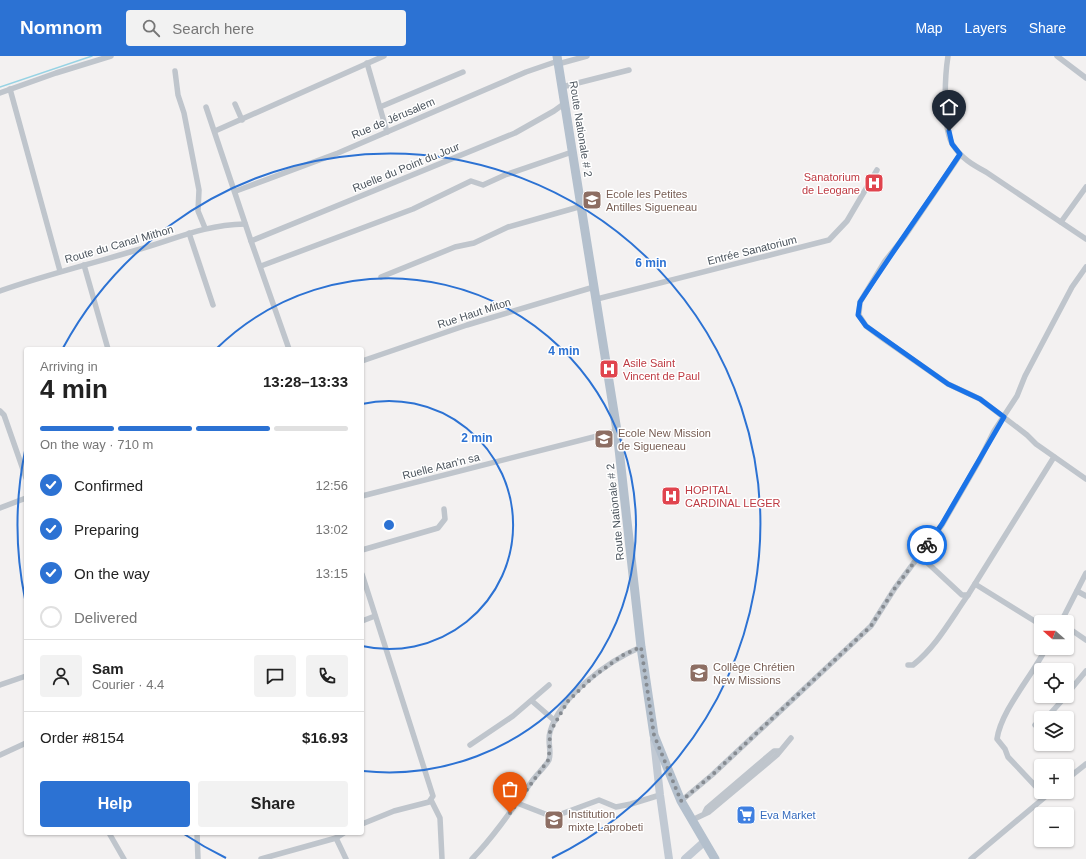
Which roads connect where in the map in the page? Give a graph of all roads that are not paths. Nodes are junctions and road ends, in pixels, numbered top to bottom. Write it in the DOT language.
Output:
graph roads {
  1 [pos="111,56"];
  2 [pos="384,56"];
  3 [pos="587,56"];
  4 [pos="948,56"];
  5 [pos="1057,56"];
  6 [pos="558,60"];
  7 [pos="367,63"];
  8 [pos="629,70"];
  9 [pos="175,71"];
  10 [pos="463,72"];
  11 [pos="1086,78"];
  12 [pos="562,87"];
  13 [pos="10,89"];
  14 [pos="0,93"];
  15 [pos="565,103"];
  16 [pos="235,104"];
  17 [pos="206,107"];
  18 [pos="380,107"];
  19 [pos="242,120"];
  20 [pos="215,132"];
  21 [pos="387,132"];
  22 [pos="572,152"];
  23 [pos="960,154"];
  24 [pos="877,170"];
  25 [pos="1086,187"];
  26 [pos="236,191"];
  27 [pos="582,206"];
  28 [pos="1060,222"];
  29 [pos="245,224"];
  30 [pos="205,228"];
  31 [pos="189,233"];
  32 [pos="1086,240"];
  33 [pos="251,241"];
  34 [pos="84,265"];
  35 [pos="261,266"];
  36 [pos="1086,267"];
  37 [pos="60,271"];
  38 [pos="381,277"];
  39 [pos="594,287"];
  40 [pos="0,291"];
  41 [pos="596,299"];
  42 [pos="213,305"];
  43 [pos="107,347"];
  44 [pos="288,347"];
  45 [pos="364,361"];
  46 [pos="0,411"];
  47 [pos="1004,417"];
  48 [pos="617,431"];
  49 [pos="1054,457"];
  50 [pos="24,472"];
  51 [pos="1086,479"];
  52 [pos="364,495"];
  53 [pos="24,499"];
  54 [pos="0,508"];
  55 [pos="444,509"];
  56 [pos="364,549"];
  57 [pos="919,555"];
  58 [pos="1086,573"];
  59 [pos="975,584"];
  60 [pos="364,587"];
  61 [pos="1077,591"];
  62 [pos="968,595"];
  63 [pos="1086,596"];
  64 [pos="1065,615"];
  65 [pos="375,616"];
  66 [pos="364,620"];
  67 [pos="1034,621"];
  68 [pos="1074,632"];
  69 [pos="1086,640"];
  70 [pos="641,647"];
  71 [pos="1042,655"];
  72 [pos="908,665"];
  73 [pos="1086,670"];
  74 [pos="24,677"];
  75 [pos="0,685"];
  76 [pos="549,685"];
  77 [pos="1074,685"];
  78 [pos="532,701"];
  79 [pos="1060,703"];
  80 [pos="1053,711"];
  81 [pos="555,721"];
  82 [pos="654,735"];
  83 [pos="791,738"];
  84 [pos="24,744"];
  85 [pos="470,745"];
  86 [pos="0,755"];
  87 [pos="1086,764"];
  88 [pos="1074,773"];
  89 [pos="1034,785"];
  90 [pos="660,795"];
  91 [pos="1037,799"];
  92 [pos="431,800"];
  93 [pos="681,801"];
  94 [pos="517,803"];
  95 [pos="692,820"];
  96 [pos="364,823"];
  97 [pos="110,835"];
  98 [pos="197,835"];
  99 [pos="341,835"];
  100 [pos="336,838"];
  101 [pos="704,842"];
  102 [pos="282,856"];
  103 [pos="124,859"];
  104 [pos="198,859"];
  105 [pos="262,859"];
  106 [pos="346,859"];
  107 [pos="442,859"];
  108 [pos="472,859"];
  109 [pos="669,859"];
  110 [pos="685,859"];
  111 [pos="715,859"];
  112 [pos="971,859"];
  1 -- 13 [label="street"];
  2 -- 7 [label="street"];
  3 -- 6 [label="street, Rue de Jérusalem"];
  4 -- 23 [label="street"];
  5 -- 11 [label="street"];
  6 -- 12 [label="main road, Route Nationale # 2"];
  6 -- 21 [label="street, Rue de Jérusalem"];
  7 -- 18 [label="street"];
  7 -- 19 [label="street"];
  8 -- 12 [label="street"];
  9 -- 30 [label="street"];
  10 -- 18 [label="street"];
  12 -- 15 [label="main road, Route Nationale # 2"];
  13 -- 14 [label="street"];
  13 -- 37 [label="street"];
  15 -- 22 [label="main road, Route Nationale # 2"];
  15 -- 33 [label="street, Ruelle du Point du Jour"];
  16 -- 19 [label="street"];
  17 -- 20 [label="street"];
  18 -- 21 [label="street"];
  19 -- 20 [label="street"];
  20 -- 26 [label="street"];
  21 -- 26 [label="street, Rue de Jérusalem"];
  22 -- 27 [label="main road, Route Nationale # 2"];
  22 -- 35 [label="street"];
  23 -- 28 [label="street"];
  23 -- 47 [label="street"];
  24 -- 41 [label="street, Entrée Sanatorium"];
  25 -- 28 [label="street"];
  26 -- 29 [label="street"];
  27 -- 38 [label="street"];
  27 -- 39 [label="main road, Route Nationale # 2"];
  28 -- 32 [label="street"];
  29 -- 30 [label="street, Route du Canal Mithon"];
  29 -- 33 [label="street"];
  30 -- 31 [label="street, Route du Canal Mithon"];
  31 -- 34 [label="street, Route du Canal Mithon"];
  31 -- 42 [label="street"];
  33 -- 35 [label="street"];
  34 -- 37 [label="street, Route du Canal Mithon"];
  34 -- 43 [label="street"];
  35 -- 44 [label="street"];
  36 -- 47 [label="street"];
  37 -- 40 [label="street, Route du Canal Mithon"];
  39 -- 41 [label="main road, Route Nationale # 2"];
  39 -- 45 [label="street, Rue Haut Miton"];
  41 -- 48 [label="main road, Route Nationale # 2"];
  46 -- 50 [label="street"];
  47 -- 49 [label="street"];
  47 -- 57 [label="street"];
  48 -- 52 [label="street, Ruelle Atan'n sa"];
  48 -- 70 [label="main road, Route Nationale # 2"];
  49 -- 51 [label="street"];
  49 -- 59 [label="street"];
  53 -- 54 [label="street"];
  55 -- 56 [label="street"];
  57 -- 62 [label="street"];
  57 -- 93 [label="street"];
  58 -- 61 [label="street"];
  59 -- 62 [label="street"];
  59 -- 67 [label="street"];
  60 -- 65 [label="street"];
  61 -- 63 [label="street"];
  61 -- 64 [label="street"];
  62 -- 72 [label="street"];
  65 -- 66 [label="street"];
  65 -- 92 [label="street"];
  68 -- 69 [label="street"];
  70 -- 81 [label="street"];
  70 -- 82 [label="main road, Route Nationale # 2"];
  71 -- 89 [label="street"];
  73 -- 77 [label="street"];
  74 -- 75 [label="street"];
  76 -- 78 [label="street"];
  78 -- 81 [label="street"];
  78 -- 85 [label="street"];
  79 -- 80 [label="street"];
  81 -- 94 [label="street"];
  82 -- 90 [label="main road"];
  82 -- 93 [label="main road, Route Nationale # 2"];
  83 -- 95 [label="street"];
  84 -- 86 [label="street"];
  87 -- 88 [label="street"];
  90 -- 94 [label="street"];
  90 -- 109 [label="main road"];
  91 -- 112 [label="street"];
  92 -- 96 [label="street"];
  92 -- 107 [label="street"];
  93 -- 95 [label="main road, Route Nationale # 2"];
  94 -- 108 [label="street"];
  95 -- 101 [label="main road, Route Nationale # 2"];
  97 -- 103 [label="street"];
  98 -- 104 [label="street"];
  99 -- 100 [label="street"];
  100 -- 102 [label="street"];
  100 -- 106 [label="street"];
  101 -- 110 [label="main road"];
  101 -- 111 [label="main road, Route Nationale # 2"];
  102 -- 105 [label="street"];
}
